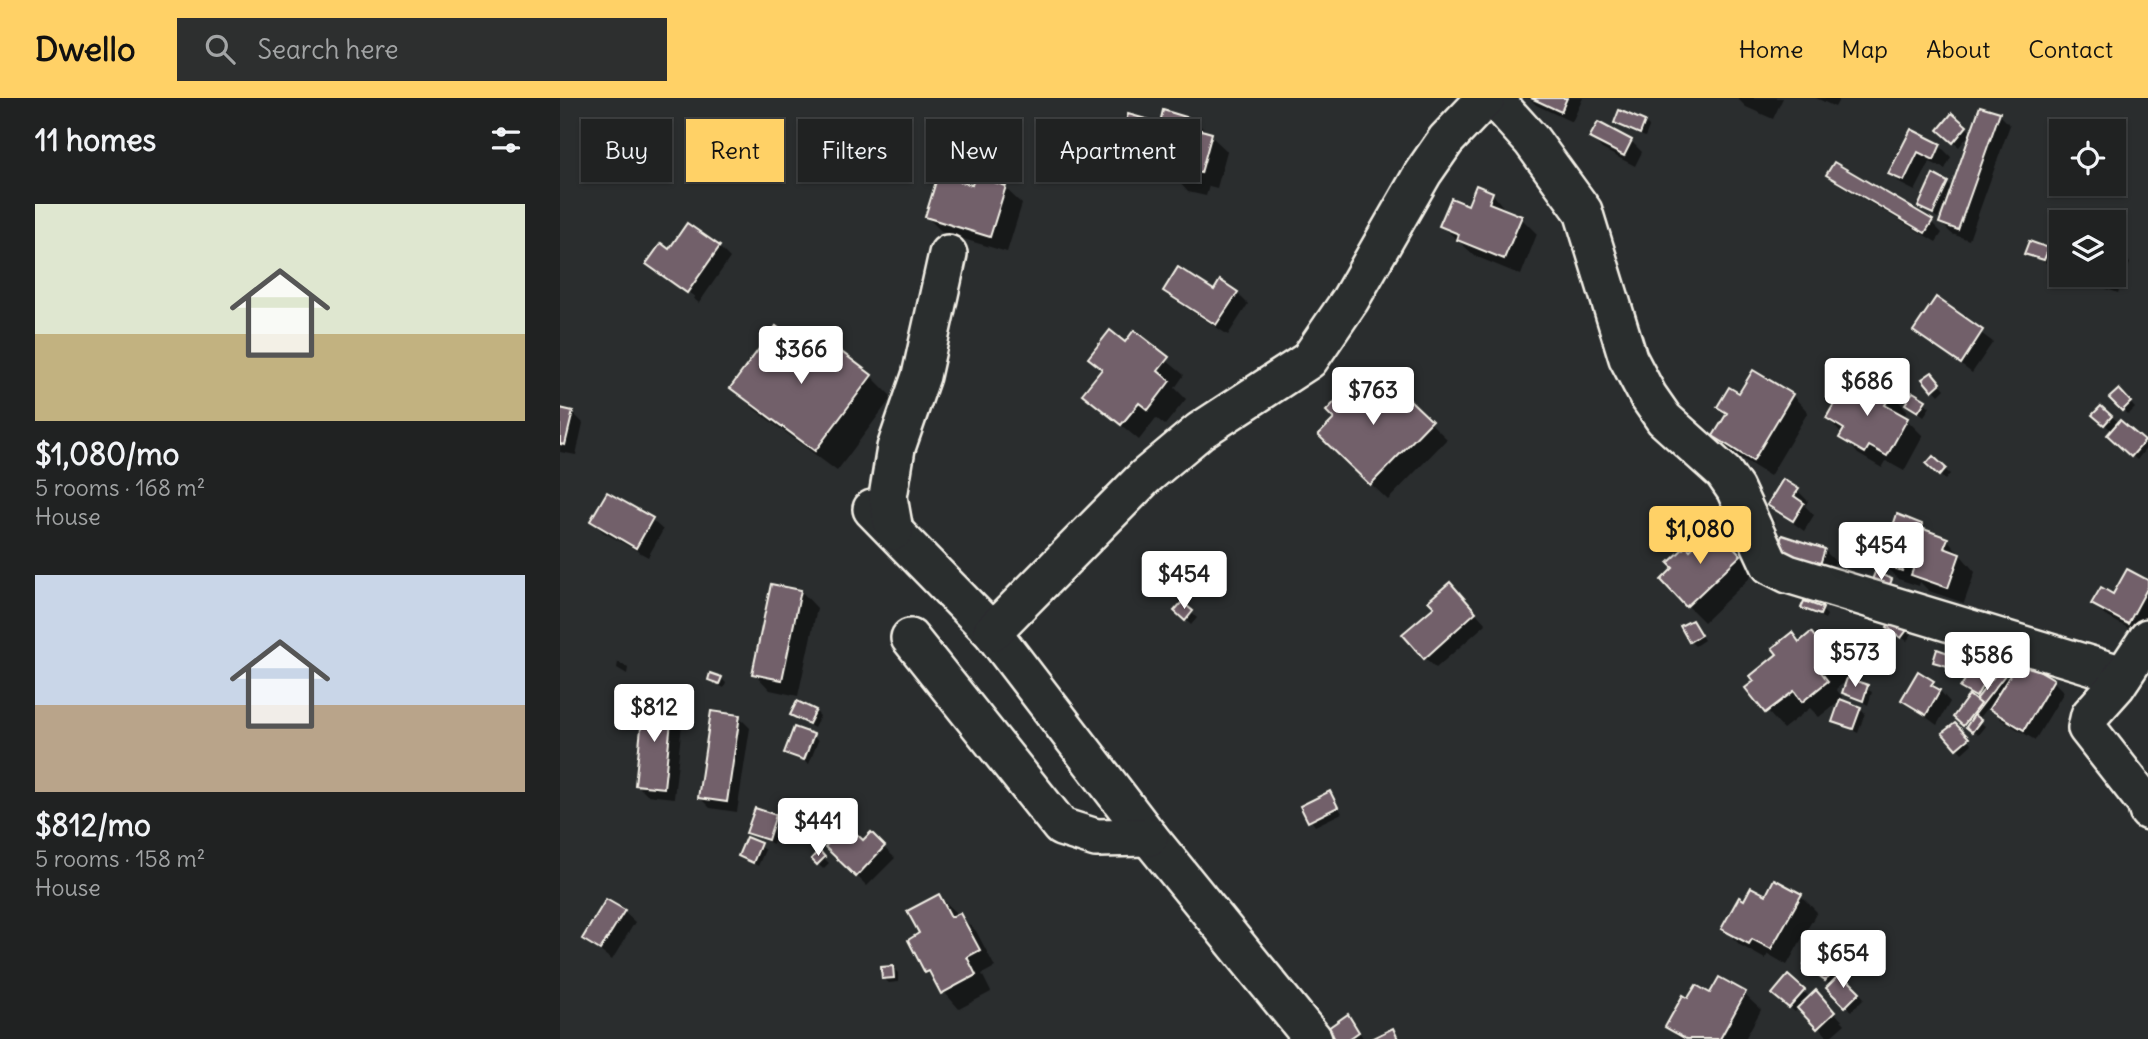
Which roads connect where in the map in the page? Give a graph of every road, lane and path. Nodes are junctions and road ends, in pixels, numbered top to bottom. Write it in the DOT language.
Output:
graph roads {
  1 [pos="1486,98"];
  2 [pos="1493,98"];
  3 [pos="948,254"];
  4 [pos="992,632"];
  5 [pos="910,638"];
  6 [pos="2148,638"];
  7 [pos="2123,675"];
  8 [pos="2148,811"];
  9 [pos="1149,837"];
  10 [pos="1313,1039"];
  1 -- 4 [label="street"];
  2 -- 7 [label="street"];
  3 -- 4 [label="street"];
  4 -- 9 [label="street"];
  5 -- 9 [label="street"];
  6 -- 7 [label="street"];
  7 -- 8 [label="street"];
  9 -- 10 [label="street"];
}
